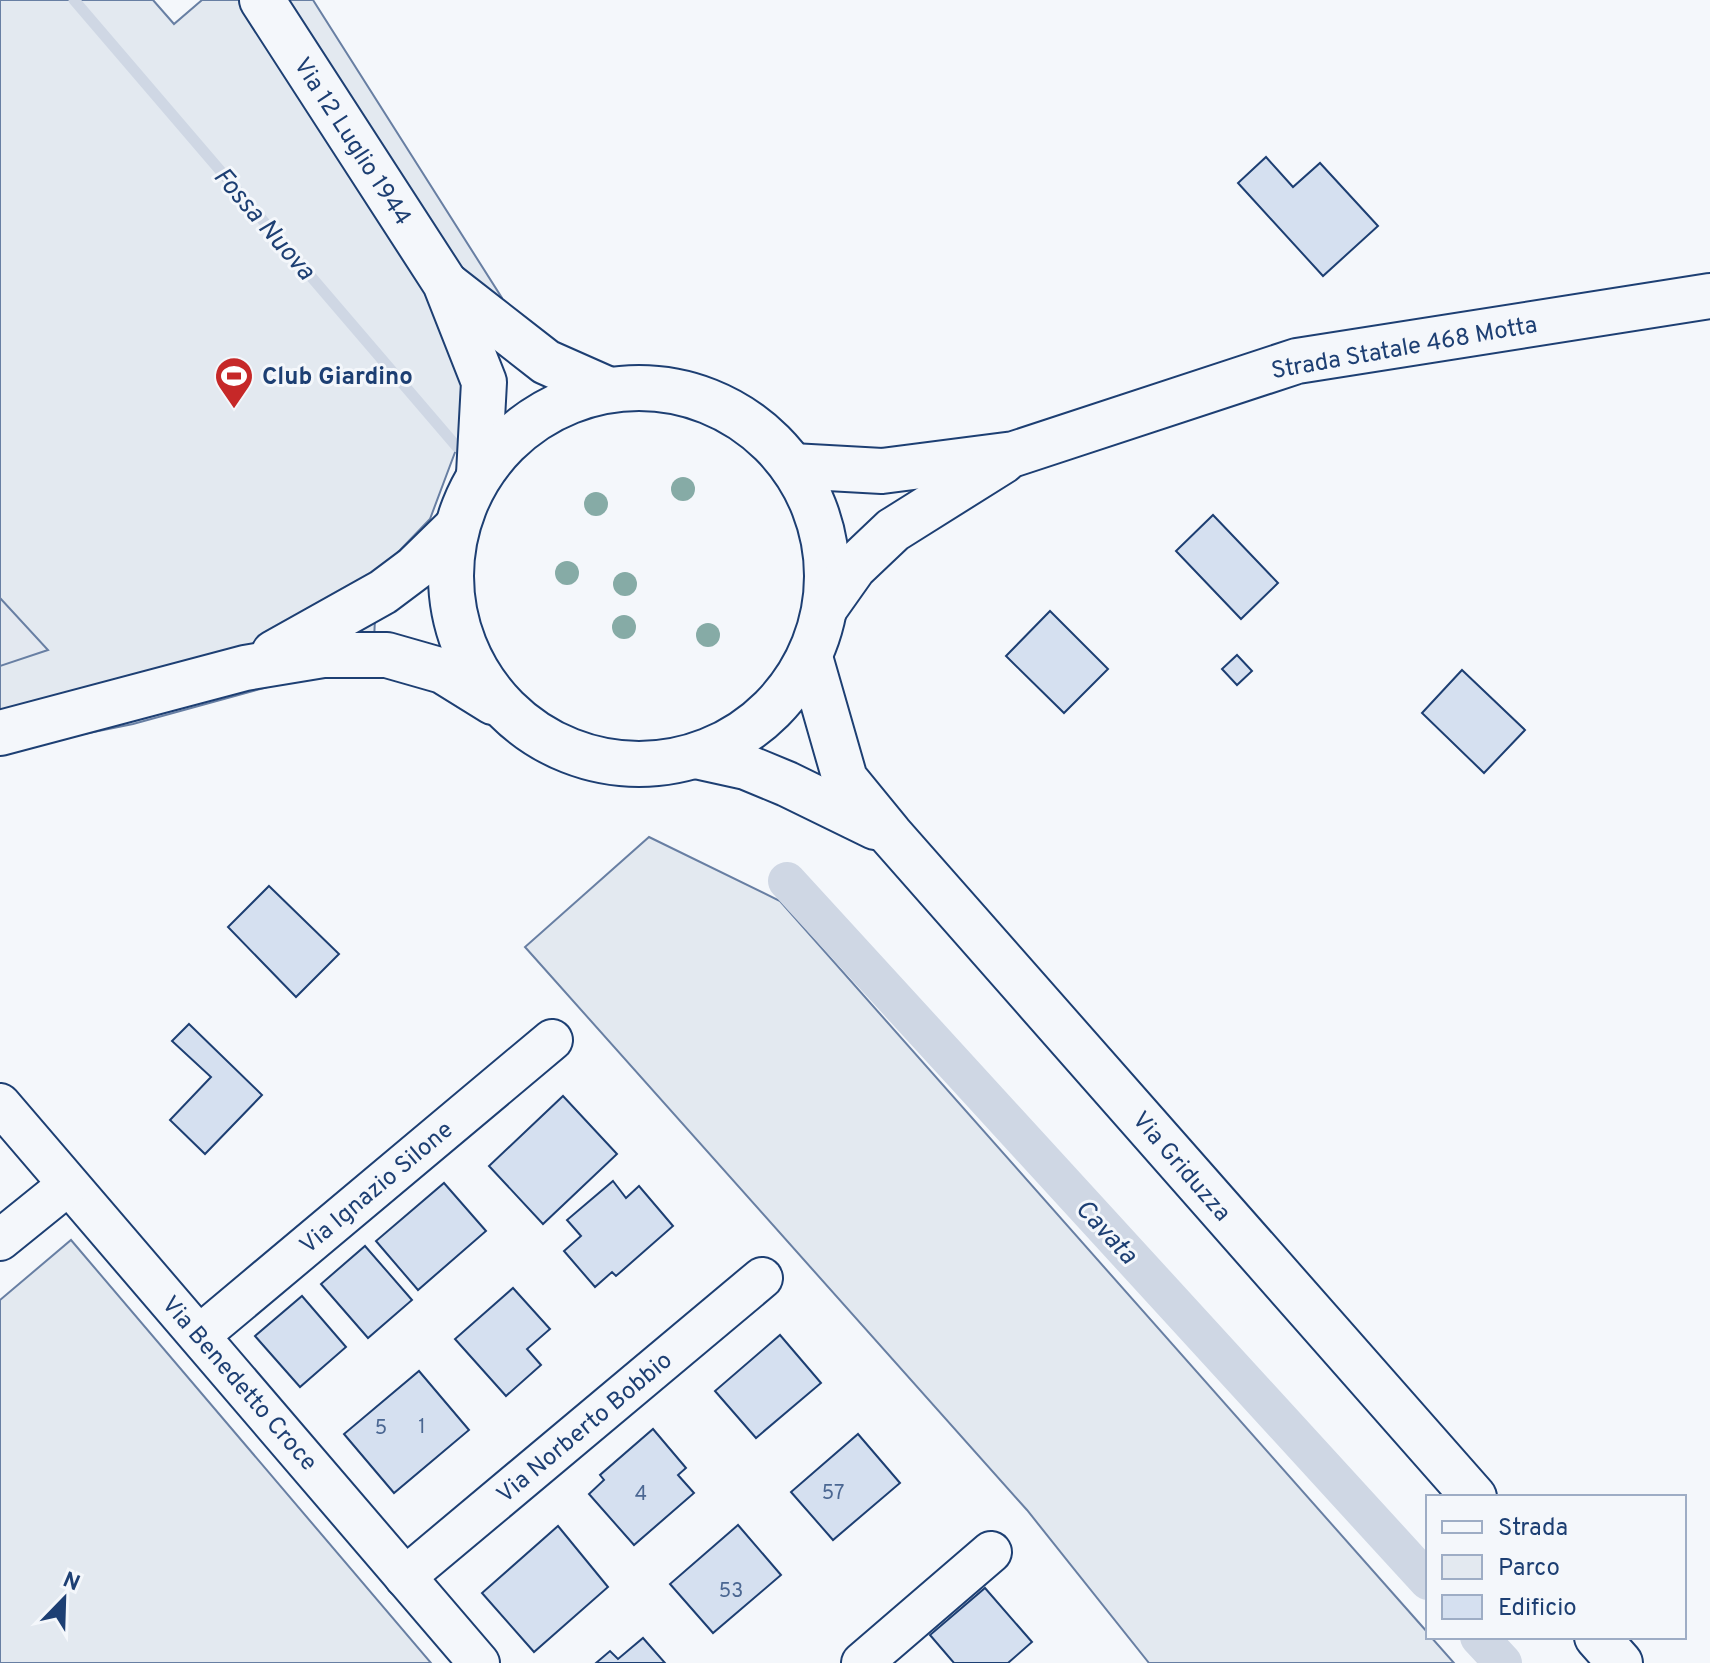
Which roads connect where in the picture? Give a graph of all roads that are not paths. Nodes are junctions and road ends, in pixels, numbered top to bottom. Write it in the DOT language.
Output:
graph roads {
  1 [pos="262,0"];
  2 [pos="445,283"];
  3 [pos="1710,296"];
  4 [pos="607,389"];
  5 [pos="1014,454"];
  6 [pos="792,466"];
  7 [pos="479,474"];
  8 [pos="456,528"];
  9 [pos="825,608"];
  10 [pos="810,657"];
  11 [pos="245,668"];
  12 [pos="505,709"];
  13 [pos="0,733"];
  14 [pos="696,756"];
  15 [pos="890,834"];
  16 [pos="552,1040"];
  17 [pos="0,1104"];
  18 [pos="68,1185"];
  19 [pos="0,1240"];
  20 [pos="762,1278"];
  21 [pos="200,1335"];
  22 [pos="1472,1495"];
  23 [pos="991,1552"];
  24 [pos="405,1577"];
  25 [pos="1599,1639"];
  26 [pos="479,1663"];
  27 [pos="862,1663"];
  28 [pos="1620,1663"];
  1 -- 2 [label="main road, Via 12 Luglio 1944"];
  2 -- 4 [label="main road"];
  2 -- 7 [label="main road"];
  3 -- 5 [label="main road, Strada Statale 468 Motta"];
  4 -- 6 [label="main road"];
  4 -- 7 [label="main road"];
  5 -- 6 [label="main road"];
  5 -- 9 [label="main road"];
  6 -- 9 [label="main road"];
  7 -- 8 [label="main road"];
  8 -- 11 [label="main road"];
  8 -- 12 [label="main road"];
  9 -- 10 [label="main road"];
  10 -- 14 [label="main road"];
  10 -- 15 [label="main road, Via Griduzza"];
  11 -- 12 [label="main road"];
  11 -- 13 [label="main road"];
  12 -- 14 [label="main road"];
  14 -- 15 [label="main road, Via Griduzza"];
  15 -- 22 [label="main road, Via Griduzza"];
  16 -- 21 [label="street, Via Ignazio Silone"];
  17 -- 18 [label="street, Via Benedetto Croce"];
  18 -- 19 [label="street"];
  18 -- 21 [label="street, Via Benedetto Croce"];
  20 -- 24 [label="street, Via Norberto Bobbio"];
  21 -- 24 [label="street, Via Benedetto Croce"];
  23 -- 27 [label="street"];
  24 -- 26 [label="street, Via Benedetto Croce"];
  25 -- 28 [label="main road"];
}
